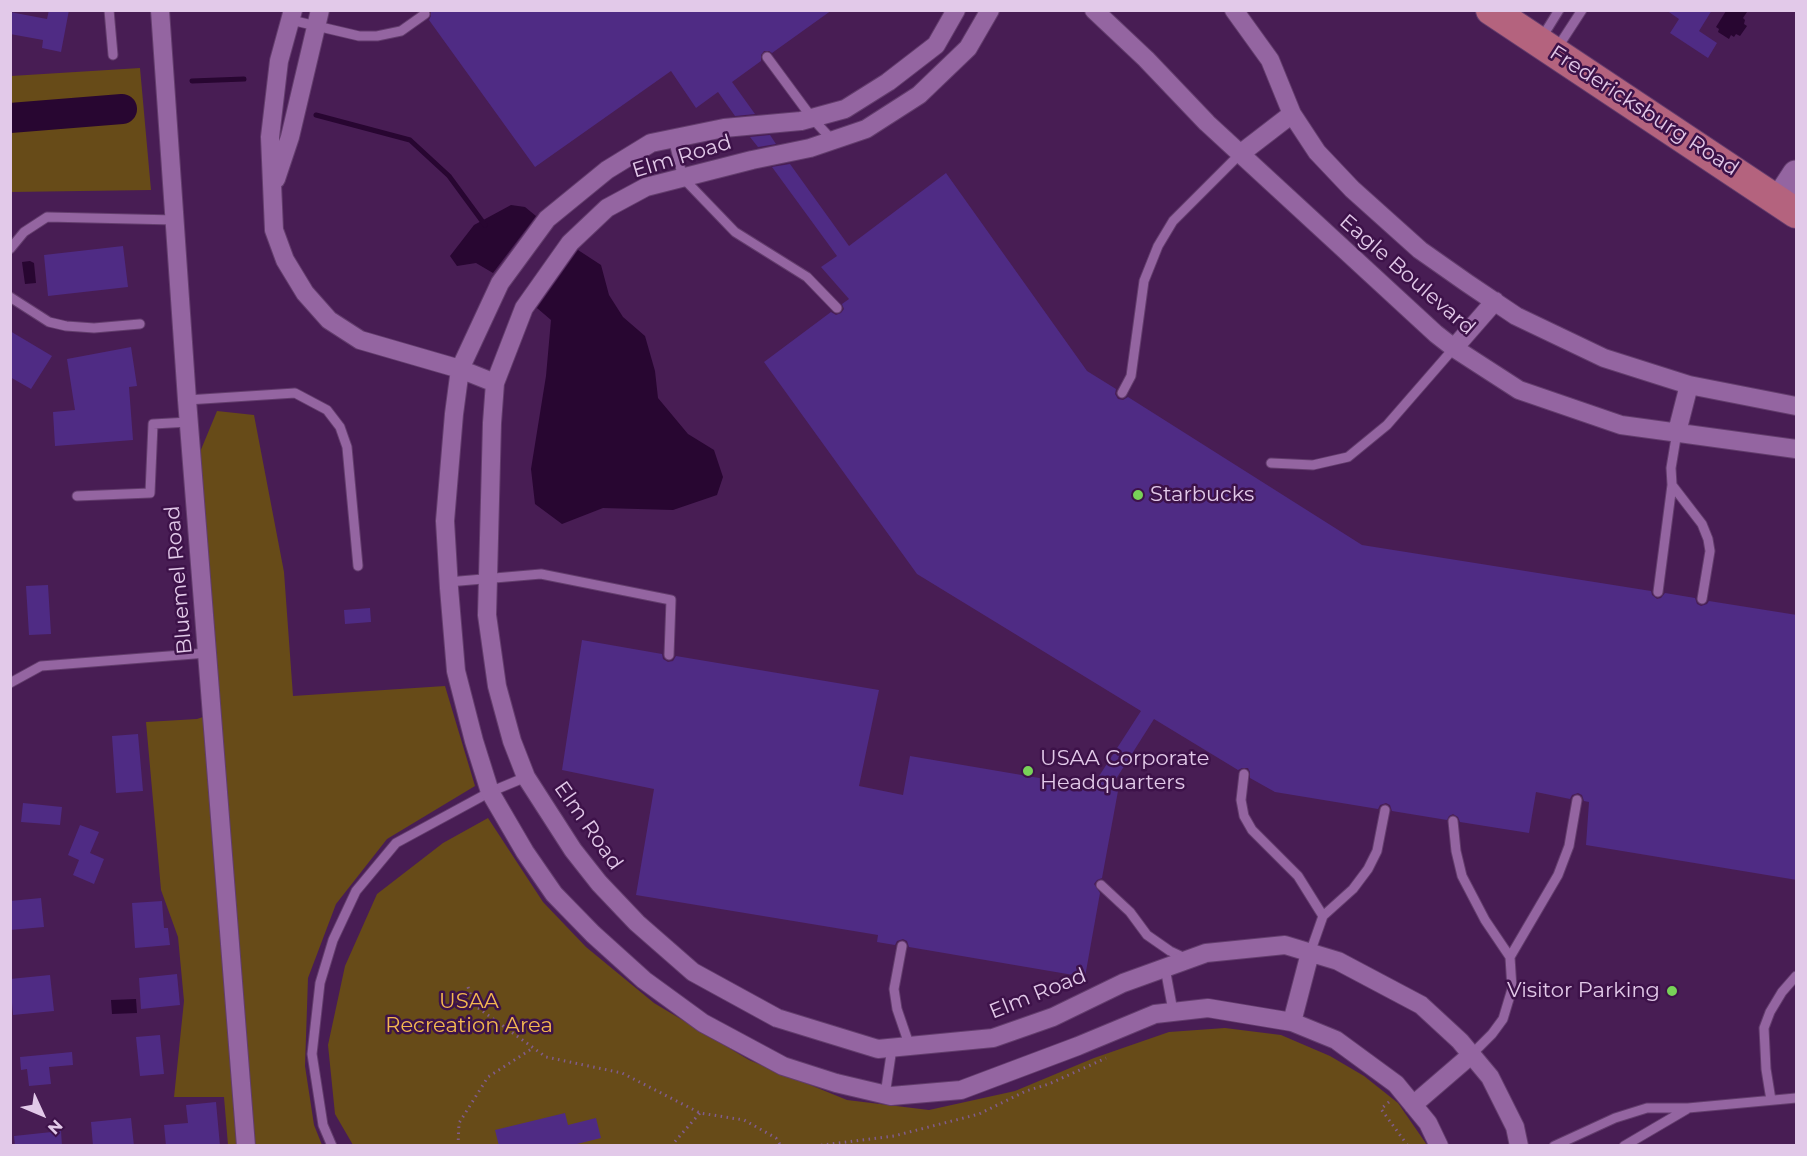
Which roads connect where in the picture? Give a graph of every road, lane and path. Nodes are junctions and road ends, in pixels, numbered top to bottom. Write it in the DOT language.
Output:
graph roads {
  1 [pos="109,10"];
  2 [pos="160,10"];
  3 [pos="956,10"];
  4 [pos="990,10"];
  5 [pos="1094,10"];
  6 [pos="1234,10"];
  7 [pos="1491,10"];
  8 [pos="1559,10"];
  9 [pos="1582,10"];
  10 [pos="425,14"];
  11 [pos="292,15"];
  12 [pos="318,18"];
  13 [pos="1547,47"];
  14 [pos="113,55"];
  15 [pos="767,57"];
  16 [pos="1292,114"];
  17 [pos="812,118"];
  18 [pos="673,139"];
  19 [pos="833,141"];
  20 [pos="1240,154"];
  21 [pos="1797,174"];
  22 [pos="683,178"];
  23 [pos="272,189"];
  24 [pos="1788,206"];
  25 [pos="175,220"];
  26 [pos="10,249"];
  27 [pos="10,297"];
  28 [pos="1495,301"];
  29 [pos="837,308"];
  30 [pos="140,324"];
  31 [pos="1454,348"];
  32 [pos="460,369"];
  33 [pos="495,383"];
  34 [pos="1689,385"];
  35 [pos="1122,393"];
  36 [pos="187,400"];
  37 [pos="1797,406"];
  38 [pos="189,422"];
  39 [pos="1677,432"];
  40 [pos="1797,449"];
  41 [pos="1271,463"];
  42 [pos="1672,485"];
  43 [pos="76,496"];
  44 [pos="358,566"];
  45 [pos="488,578"];
  46 [pos="448,582"];
  47 [pos="1658,592"];
  48 [pos="1702,599"];
  49 [pos="207,653"];
  50 [pos="669,655"];
  51 [pos="10,683"];
  52 [pos="1244,774"];
  53 [pos="526,777"];
  54 [pos="490,792"];
  55 [pos="1577,800"];
  56 [pos="1385,810"];
  57 [pos="1453,821"];
  58 [pos="1101,885"];
  59 [pos="1323,916"];
  60 [pos="902,946"];
  61 [pos="1310,953"];
  62 [pos="1510,957"];
  63 [pos="1188,959"];
  64 [pos="1165,968"];
  65 [pos="1797,976"];
  66 [pos="468,987"];
  67 [pos="1173,1011"];
  68 [pos="1292,1022"];
  69 [pos="533,1048"];
  70 [pos="901,1048"];
  71 [pos="1472,1055"];
  72 [pos="1106,1058"];
  73 [pos="1401,1090"];
  74 [pos="885,1095"];
  75 [pos="1797,1098"];
  76 [pos="1771,1100"];
  77 [pos="1413,1105"];
  78 [pos="1688,1108"];
  79 [pos="700,1113"];
  80 [pos="246,1146"];
  81 [pos="332,1146"];
  82 [pos="458,1146"];
  83 [pos="671,1146"];
  84 [pos="781,1146"];
  85 [pos="815,1146"];
  86 [pos="1408,1146"];
  87 [pos="1439,1146"];
  88 [pos="1519,1146"];
  89 [pos="1554,1146"];
  90 [pos="1624,1146"];
  1 -- 14 [label="lane"];
  2 -- 25 [label="street, Bluemel Road"];
  3 -- 17 [label="street, Elm Road"];
  4 -- 19 [label="street, Elm Road"];
  5 -- 20 [label="street, Eagle Boulevard"];
  6 -- 16 [label="street, Eagle Boulevard"];
  7 -- 13 [label="main road, Fredericksburg Road"];
  8 -- 13 [label="lane"];
  9 -- 13 [label="lane"];
  10 -- 12 [label="lane"];
  11 -- 12 [label="lane"];
  11 -- 23 [label="street"];
  12 -- 23 [label="street"];
  13 -- 24 [label="main road, Fredericksburg Road"];
  15 -- 17 [label="lane"];
  16 -- 20 [label="street"];
  16 -- 28 [label="street, Eagle Boulevard"];
  17 -- 18 [label="street, Elm Road"];
  17 -- 19 [label="lane"];
  18 -- 22 [label="lane"];
  18 -- 32 [label="street, Elm Road"];
  19 -- 22 [label="street, Elm Road"];
  20 -- 31 [label="street, Eagle Boulevard"];
  20 -- 35 [label="lane"];
  21 -- 24 [label="street"];
  22 -- 29 [label="lane"];
  22 -- 33 [label="street, Elm Road"];
  23 -- 32 [label="street"];
  25 -- 26 [label="lane"];
  25 -- 36 [label="street, Bluemel Road"];
  27 -- 30 [label="lane"];
  28 -- 31 [label="street"];
  28 -- 34 [label="street, Eagle Boulevard"];
  31 -- 39 [label="street, Eagle Boulevard"];
  31 -- 41 [label="lane"];
  32 -- 33 [label="street"];
  32 -- 46 [label="street, Elm Road"];
  33 -- 45 [label="street, Elm Road"];
  34 -- 37 [label="street, Eagle Boulevard"];
  34 -- 39 [label="street"];
  36 -- 38 [label="street, Bluemel Road"];
  36 -- 44 [label="lane"];
  38 -- 43 [label="lane"];
  38 -- 49 [label="street, Bluemel Road"];
  39 -- 40 [label="street, Eagle Boulevard"];
  39 -- 42 [label="lane"];
  42 -- 47 [label="lane"];
  42 -- 48 [label="lane"];
  45 -- 46 [label="lane"];
  45 -- 50 [label="lane"];
  45 -- 53 [label="street, Elm Road"];
  46 -- 54 [label="street, Elm Road"];
  49 -- 51 [label="lane"];
  49 -- 80 [label="street, Bluemel Road"];
  52 -- 59 [label="lane"];
  53 -- 54 [label="lane"];
  53 -- 70 [label="street, Elm Road"];
  54 -- 74 [label="street, Elm Road"];
  54 -- 81 [label="lane"];
  55 -- 62 [label="lane"];
  56 -- 59 [label="lane"];
  57 -- 62 [label="lane"];
  58 -- 63 [label="lane"];
  59 -- 61 [label="lane"];
  60 -- 70 [label="lane"];
  61 -- 63 [label="street, Elm Road"];
  61 -- 68 [label="street"];
  61 -- 71 [label="street, Elm Road"];
  62 -- 71 [label="lane"];
  63 -- 64 [label="street, Elm Road"];
  64 -- 67 [label="lane"];
  64 -- 70 [label="street, Elm Road"];
  65 -- 76 [label="lane"];
  66 -- 69 [label="path"];
  67 -- 68 [label="street, Elm Road"];
  67 -- 74 [label="street, Elm Road"];
  68 -- 73 [label="street, Elm Road"];
  69 -- 79 [label="path"];
  69 -- 82 [label="path"];
  70 -- 74 [label="lane"];
  71 -- 77 [label="street"];
  71 -- 88 [label="street, Elm Road"];
  72 -- 85 [label="path"];
  73 -- 77 [label="street, Elm Road"];
  73 -- 86 [label="path"];
  75 -- 76 [label="lane"];
  76 -- 78 [label="lane"];
  77 -- 87 [label="street, Elm Road"];
  78 -- 89 [label="lane"];
  78 -- 90 [label="lane"];
  79 -- 83 [label="path"];
  79 -- 84 [label="path"];
}
